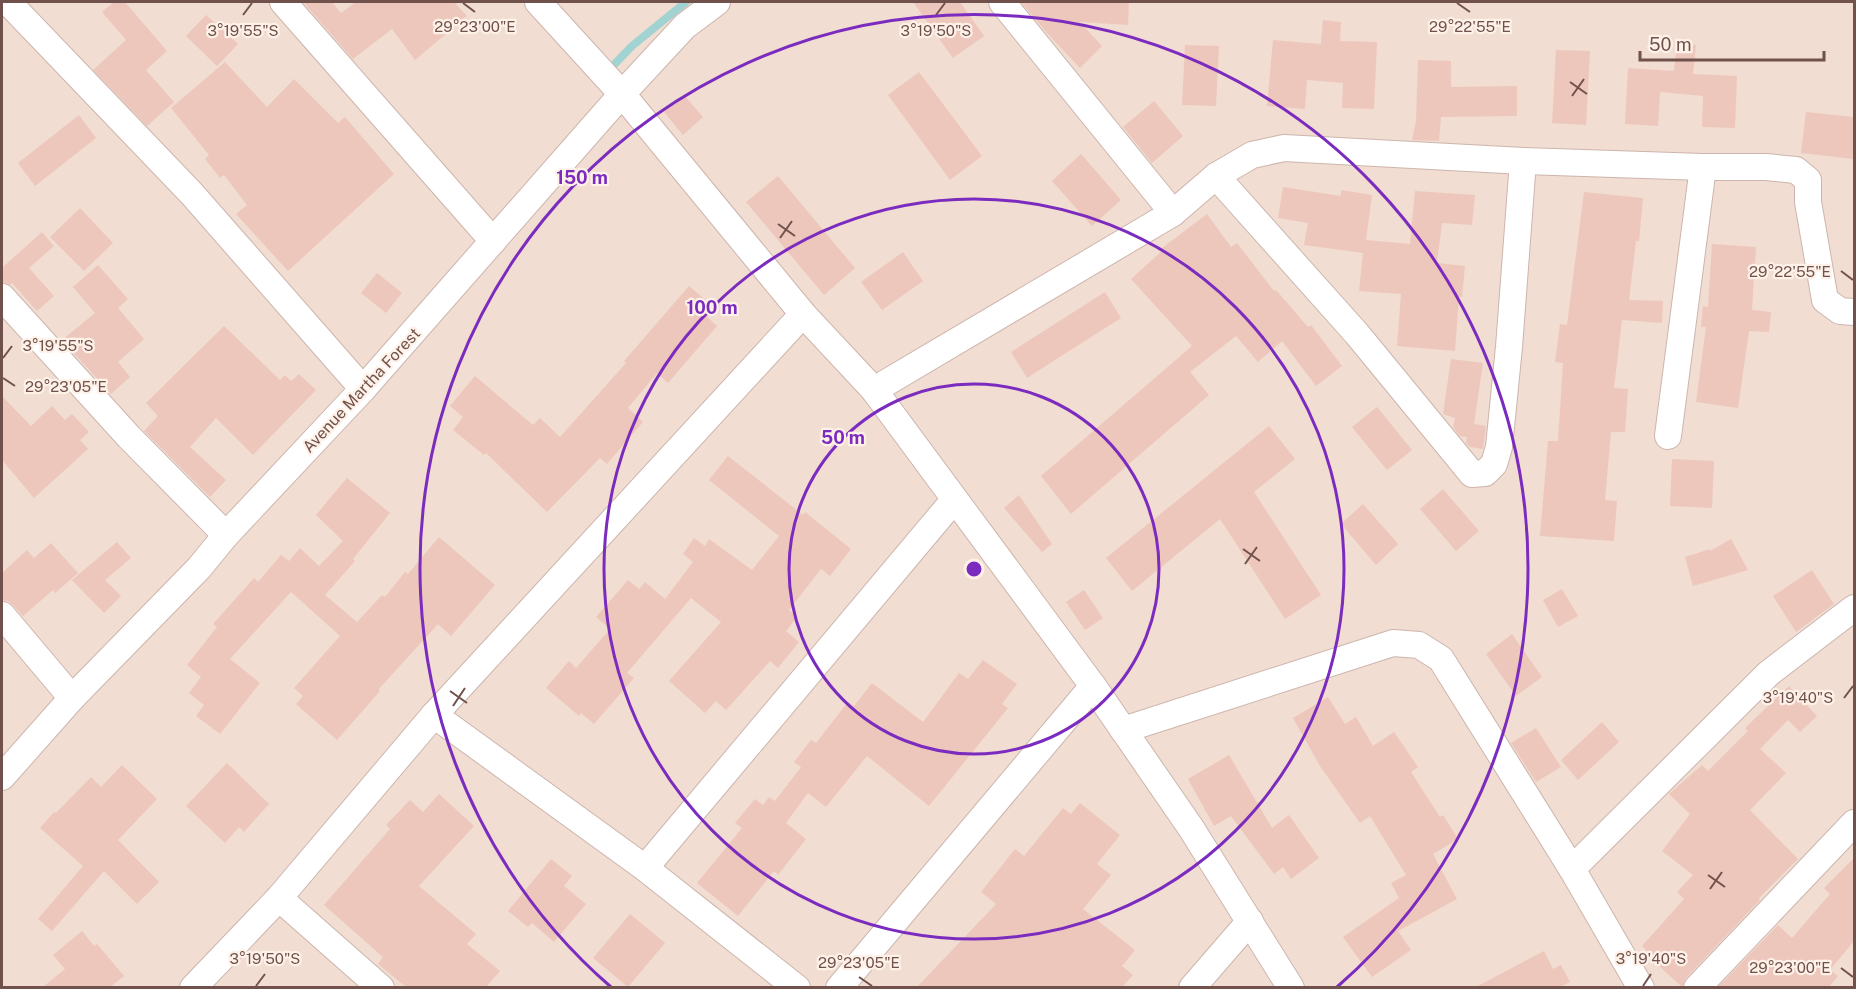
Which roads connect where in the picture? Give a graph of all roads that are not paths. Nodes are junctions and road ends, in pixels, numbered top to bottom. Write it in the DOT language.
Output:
graph roads {
  1 [pos="8,2"];
  2 [pos="283,2"];
  3 [pos="538,2"];
  4 [pos="717,2"];
  5 [pos="1002,2"];
  6 [pos="622,94"];
  7 [pos="1523,161"];
  8 [pos="1702,167"];
  9 [pos="1216,176"];
  10 [pos="1173,213"];
  11 [pos="493,242"];
  12 [pos="2,297"];
  13 [pos="1854,312"];
  14 [pos="803,314"];
  15 [pos="363,389"];
  16 [pos="874,390"];
  17 [pos="1668,436"];
  18 [pos="954,500"];
  19 [pos="226,535"];
  20 [pos="1854,608"];
  21 [pos="2,615"];
  22 [pos="1093,686"];
  23 [pos="72,698"];
  24 [pos="434,715"];
  25 [pos="1123,730"];
  26 [pos="2,777"];
  27 [pos="1854,823"];
  28 [pos="645,868"];
  29 [pos="1572,869"];
  30 [pos="279,898"];
  31 [pos="1250,921"];
  32 [pos="193,987"];
  33 [pos="381,987"];
  34 [pos="797,987"];
  35 [pos="839,987"];
  36 [pos="1192,987"];
  37 [pos="1291,987"];
  38 [pos="1641,987"];
  39 [pos="1697,987"];
  1 -- 15 [label="street"];
  2 -- 11 [label="street"];
  3 -- 6 [label="street"];
  4 -- 6 [label="street, Avenue Martha Forest"];
  5 -- 10 [label="street"];
  6 -- 11 [label="street, Avenue Martha Forest"];
  6 -- 14 [label="street"];
  7 -- 8 [label="street"];
  7 -- 9 [label="street"];
  7 -- 9 [label="street"];
  8 -- 13 [label="street"];
  8 -- 17 [label="street"];
  9 -- 10 [label="street"];
  10 -- 16 [label="street"];
  11 -- 15 [label="street, Avenue Martha Forest"];
  12 -- 19 [label="street"];
  14 -- 16 [label="street"];
  14 -- 24 [label="street"];
  15 -- 19 [label="street, Avenue Martha Forest"];
  16 -- 18 [label="street"];
  18 -- 22 [label="street"];
  18 -- 28 [label="street"];
  19 -- 23 [label="street, Avenue Martha Forest"];
  20 -- 29 [label="street"];
  21 -- 23 [label="street"];
  22 -- 25 [label="street"];
  22 -- 35 [label="street"];
  23 -- 26 [label="street, Avenue Martha Forest"];
  24 -- 28 [label="street"];
  24 -- 30 [label="street"];
  25 -- 29 [label="street"];
  25 -- 31 [label="street"];
  27 -- 39 [label="street"];
  28 -- 34 [label="street"];
  29 -- 38 [label="street"];
  30 -- 32 [label="street"];
  30 -- 33 [label="street"];
  31 -- 36 [label="street"];
  31 -- 37 [label="street"];
}
